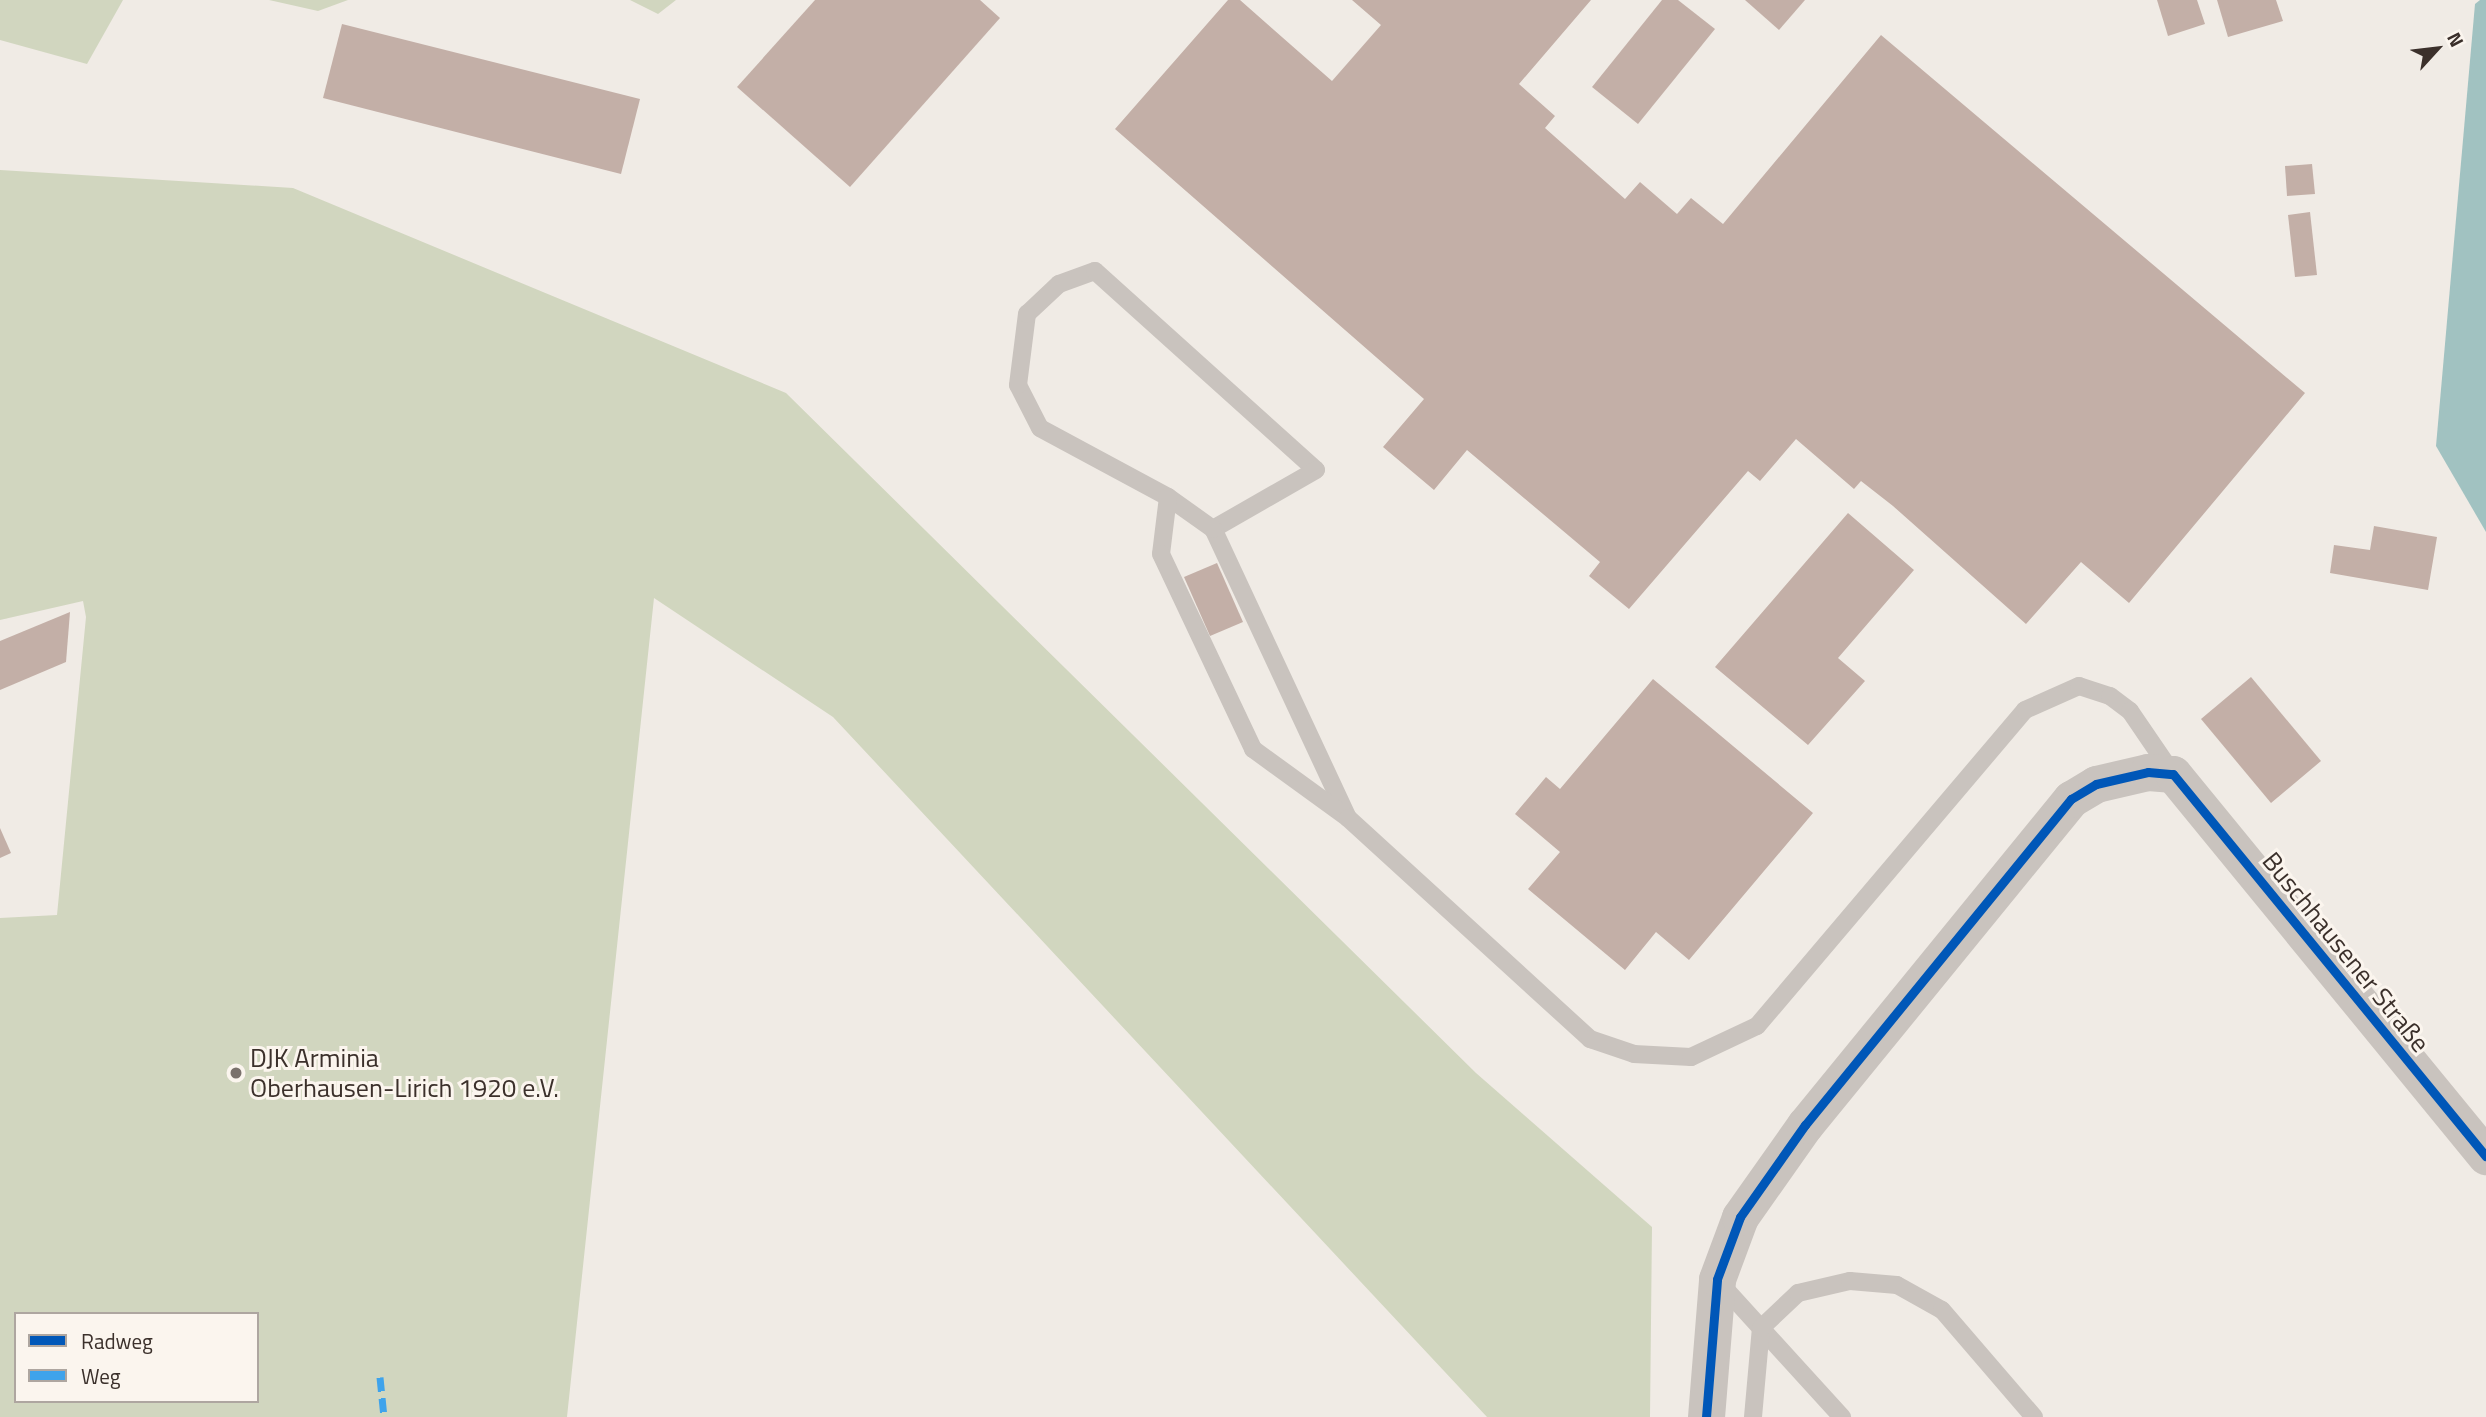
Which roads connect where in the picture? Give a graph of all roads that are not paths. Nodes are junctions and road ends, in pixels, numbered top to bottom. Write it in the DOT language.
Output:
graph roads {
  1 [pos="1168,497"];
  2 [pos="1213,529"];
  3 [pos="2173,774"];
  4 [pos="1348,818"];
  5 [pos="2486,1156"];
  6 [pos="1717,1279"];
  7 [pos="1761,1328"];
  8 [pos="1706,1417"];
  9 [pos="1752,1417"];
  10 [pos="1842,1417"];
  11 [pos="2034,1417"];
  1 -- 2 [label="lane"];
  1 -- 2 [label="lane"];
  1 -- 4 [label="lane"];
  2 -- 4 [label="lane"];
  3 -- 4 [label="lane"];
  3 -- 5 [label="street, Buschhausener Straße"];
  3 -- 6 [label="street"];
  6 -- 7 [label="lane"];
  6 -- 8 [label="street"];
  7 -- 9 [label="lane"];
  7 -- 10 [label="lane"];
  7 -- 11 [label="lane"];
}
